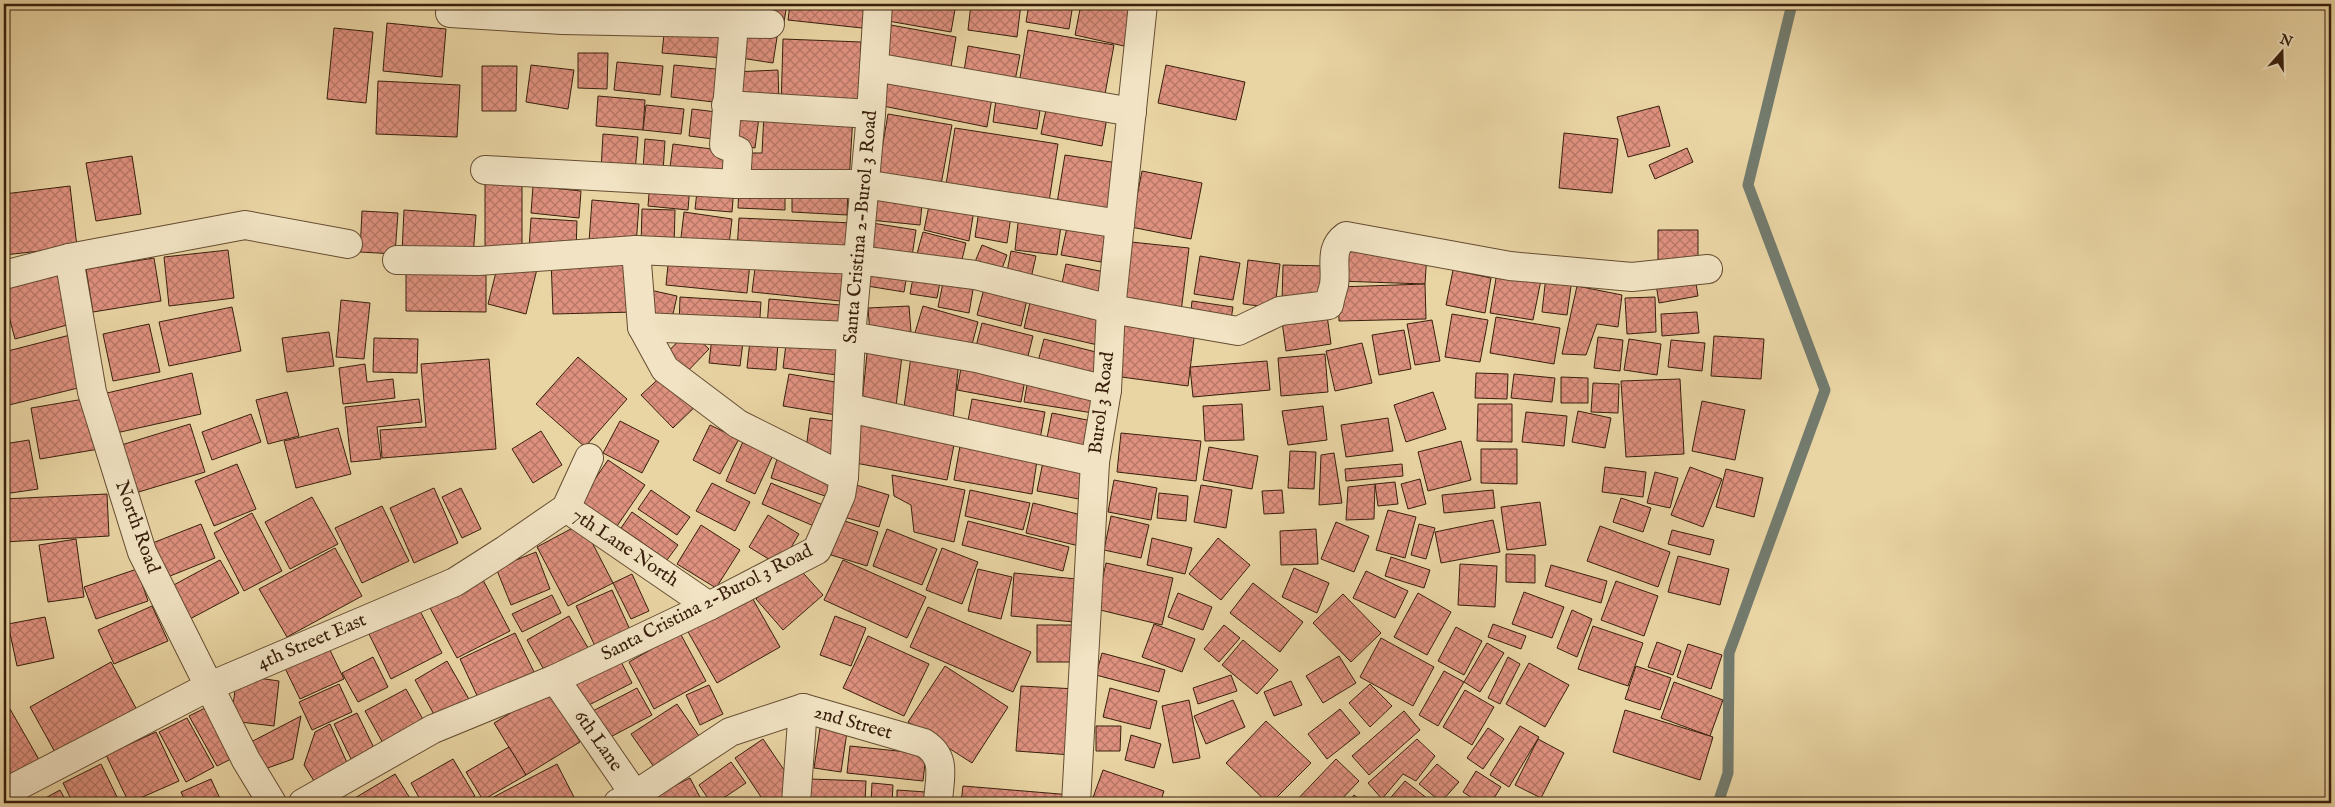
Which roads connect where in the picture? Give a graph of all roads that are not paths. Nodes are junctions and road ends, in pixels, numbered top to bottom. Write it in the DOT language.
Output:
graph roads {
  1 [pos="878,4"];
  2 [pos="1143,4"];
  3 [pos="450,13"];
  4 [pos="676,13"];
  5 [pos="734,24"];
  6 [pos="770,24"];
  7 [pos="874,67"];
  8 [pos="726,105"];
  9 [pos="1132,112"];
  10 [pos="871,114"];
  11 [pos="484,170"];
  12 [pos="736,184"];
  13 [pos="864,184"];
  14 [pos="1120,224"];
  15 [pos="348,244"];
  16 [pos="636,250"];
  17 [pos="69,258"];
  18 [pos="397,260"];
  19 [pos="858,260"];
  20 [pos="1708,269"];
  21 [pos="4,275"];
  22 [pos="1111,309"];
  23 [pos="642,327"];
  24 [pos="851,336"];
  25 [pos="1107,390"];
  26 [pos="849,408"];
  27 [pos="589,458"];
  28 [pos="1095,462"];
  29 [pos="844,476"];
  30 [pos="566,508"];
  31 [pos="710,606"];
  32 [pos="555,679"];
  33 [pos="210,686"];
  34 [pos="803,708"];
  35 [pos="4,793"];
  36 [pos="311,798"];
  37 [pos="630,800"];
  38 [pos="272,803"];
  39 [pos="796,803"];
  40 [pos="938,803"];
  41 [pos="1076,803"];
  1 -- 7 [label="street, Santa Cristina 2-Burol 3 Road"];
  2 -- 9 [label="street, Burol 3 Road"];
  3 -- 4 [label="street"];
  4 -- 5 [label="street"];
  5 -- 6 [label="street"];
  5 -- 8 [label="street"];
  7 -- 9 [label="street"];
  7 -- 10 [label="street, Santa Cristina 2-Burol 3 Road"];
  8 -- 10 [label="street"];
  8 -- 12 [label="street"];
  9 -- 14 [label="street, Burol 3 Road"];
  10 -- 13 [label="street, Santa Cristina 2-Burol 3 Road"];
  11 -- 12 [label="street"];
  12 -- 13 [label="street"];
  13 -- 14 [label="street"];
  13 -- 19 [label="street, Santa Cristina 2-Burol 3 Road"];
  14 -- 22 [label="street, Burol 3 Road"];
  15 -- 17 [label="street"];
  16 -- 18 [label="street"];
  16 -- 19 [label="street"];
  16 -- 23 [label="street"];
  17 -- 21 [label="street"];
  17 -- 33 [label="street, North Road"];
  19 -- 22 [label="street"];
  19 -- 24 [label="street, Santa Cristina 2-Burol 3 Road"];
  20 -- 22 [label="street"];
  22 -- 25 [label="street, Burol 3 Road"];
  23 -- 24 [label="street"];
  23 -- 29 [label="street"];
  24 -- 25 [label="street"];
  24 -- 26 [label="street, Santa Cristina 2-Burol 3 Road"];
  25 -- 28 [label="street, Burol 3 Road"];
  26 -- 28 [label="street"];
  26 -- 29 [label="street, Santa Cristina 2-Burol 3 Road"];
  27 -- 30 [label="street"];
  28 -- 41 [label="street, Burol 3 Road"];
  29 -- 31 [label="street, Santa Cristina 2-Burol 3 Road"];
  30 -- 31 [label="street, 7th Lane North"];
  30 -- 33 [label="street, 4th Street East"];
  31 -- 32 [label="street, Santa Cristina 2-Burol 3 Road"];
  32 -- 36 [label="street, Santa Cristina 2-Burol 3 Road"];
  32 -- 37 [label="street, 6th Lane"];
  33 -- 35 [label="street, 4th Street East"];
  33 -- 38 [label="street, North Road"];
  34 -- 37 [label="street, 2nd Street"];
  34 -- 39 [label="street"];
  34 -- 40 [label="street, 2nd Street"];
}
